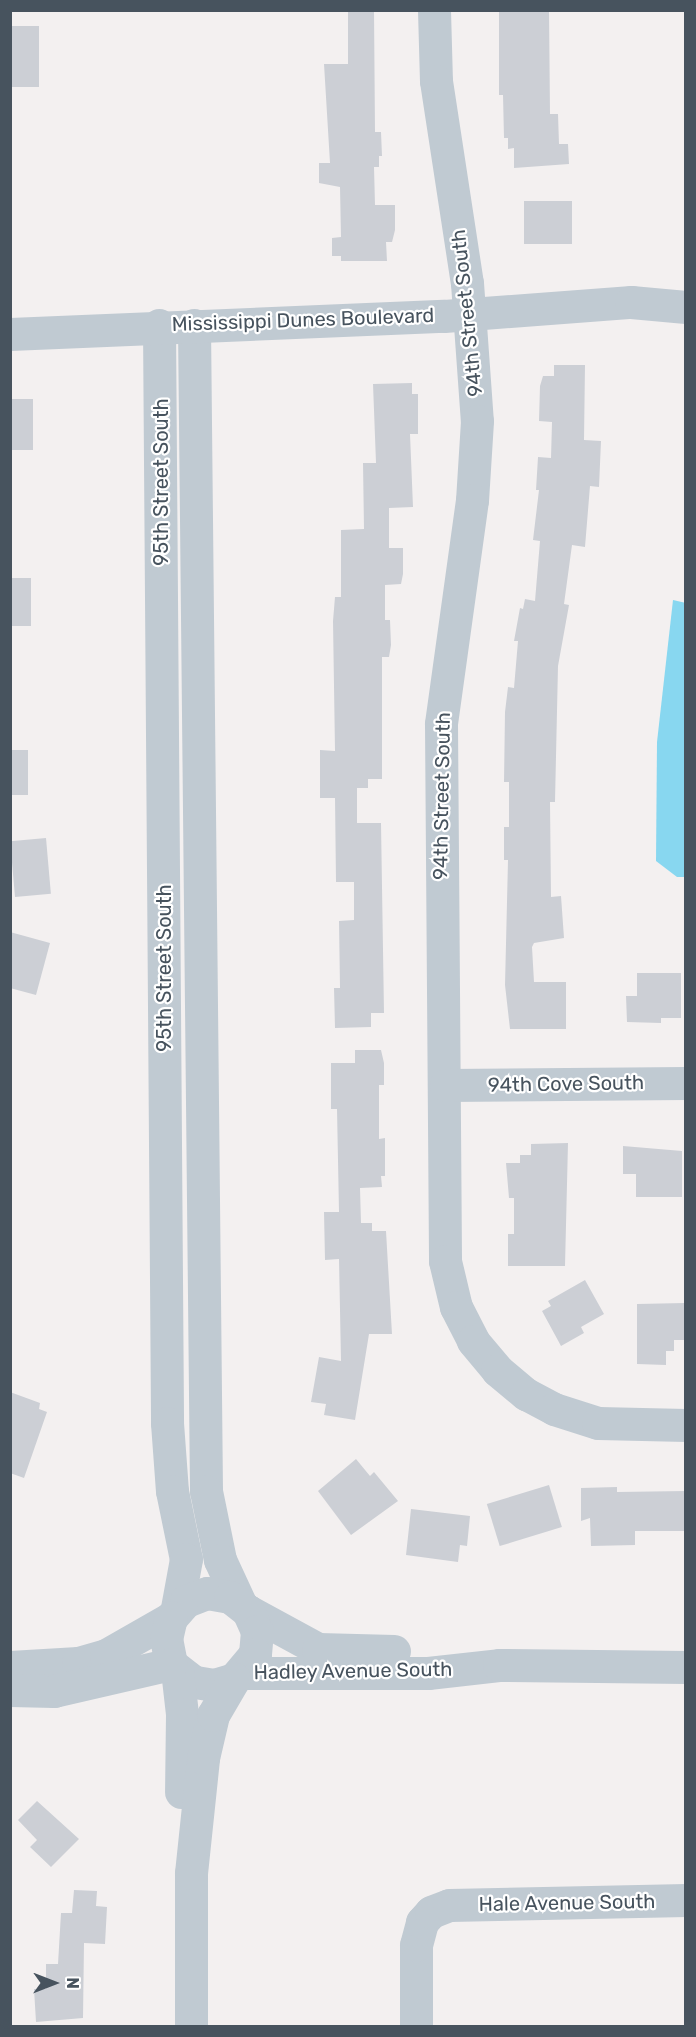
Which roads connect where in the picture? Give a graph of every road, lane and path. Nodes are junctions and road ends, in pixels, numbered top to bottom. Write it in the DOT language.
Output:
graph roads {
  1 [pos="434,10"];
  2 [pos="686,307"];
  3 [pos="470,314"];
  4 [pos="159,325"];
  5 [pos="194,325"];
  6 [pos="10,334"];
  7 [pos="686,1083"];
  8 [pos="446,1085"];
  9 [pos="686,1425"];
  10 [pos="244,1607"];
  11 [pos="174,1613"];
  12 [pos="499,1665"];
  13 [pos="10,1667"];
  14 [pos="174,1667"];
  15 [pos="686,1667"];
  16 [pos="238,1676"];
  17 [pos="10,1690"];
  18 [pos="191,1874"];
  19 [pos="686,1900"];
  20 [pos="191,2026"];
  21 [pos="416,2026"];
  1 -- 3 [label="street, 94th Street South"];
  2 -- 3 [label="street, Mississippi Dunes Boulevard"];
  3 -- 5 [label="street, Mississippi Dunes Boulevard"];
  3 -- 8 [label="street, 94th Street South"];
  4 -- 5 [label="street, Mississippi Dunes Boulevard"];
  4 -- 6 [label="street, Mississippi Dunes Boulevard"];
  4 -- 11 [label="street, 95th Street South"];
  5 -- 10 [label="street, 95th Street South"];
  7 -- 8 [label="street, 94th Cove South"];
  8 -- 9 [label="street, 94th Street South"];
  10 -- 11 [label="street"];
  10 -- 12 [label="street, Hadley Avenue South"];
  10 -- 16 [label="street"];
  11 -- 13 [label="street"];
  11 -- 14 [label="street"];
  12 -- 15 [label="street, Hadley Avenue South"];
  12 -- 16 [label="street, Hadley Avenue South"];
  14 -- 16 [label="street"];
  14 -- 17 [label="street"];
  14 -- 18 [label="street"];
  16 -- 18 [label="street"];
  18 -- 20 [label="street"];
  19 -- 21 [label="street, Hale Avenue South"];
}
